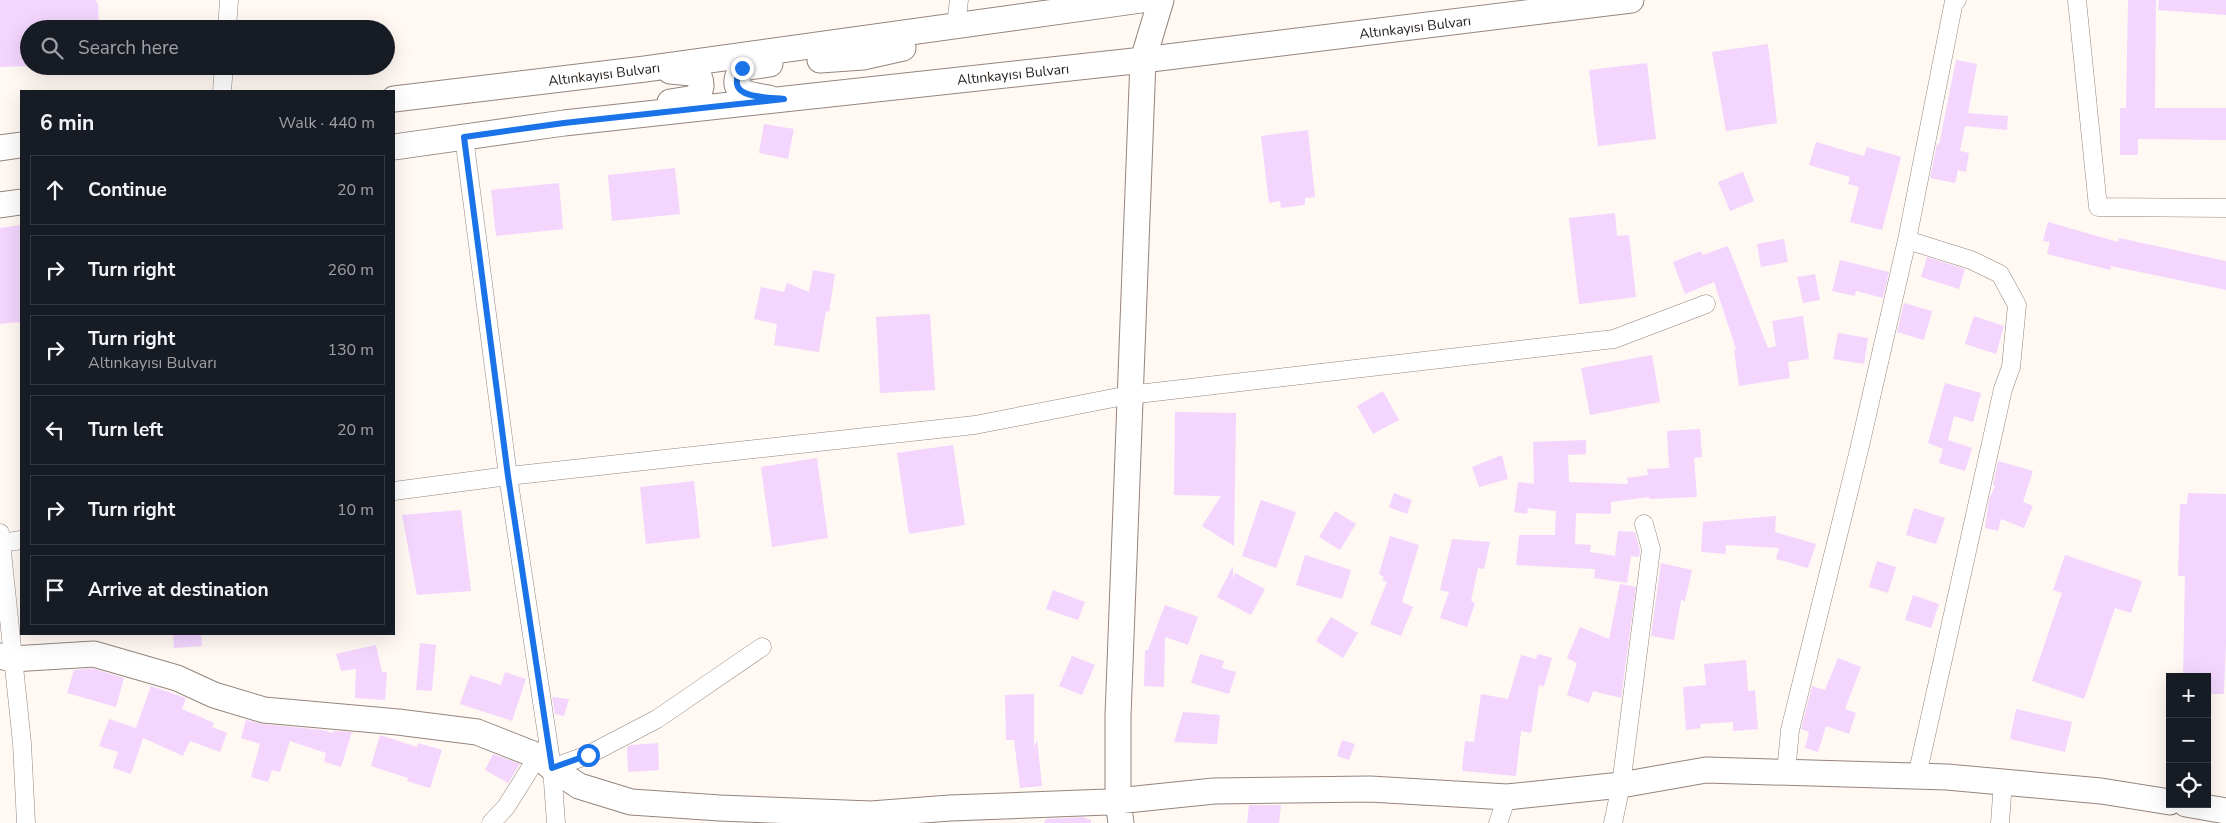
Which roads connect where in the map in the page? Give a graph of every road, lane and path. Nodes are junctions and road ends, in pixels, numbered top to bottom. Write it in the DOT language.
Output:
graph roads {
  1 [pos="229,0"];
  2 [pos="959,0"];
  3 [pos="1141,0"];
  4 [pos="1161,0"];
  5 [pos="1526,0"];
  6 [pos="1631,0"];
  7 [pos="1957,0"];
  8 [pos="2077,0"];
  9 [pos="227,20"];
  10 [pos="1451,23"];
  11 [pos="956,26"];
  12 [pos="1143,60"];
  13 [pos="621,72"];
  14 [pos="223,75"];
  15 [pos="222,90"];
  16 [pos="395,99"];
  17 [pos="784,99"];
  18 [pos="516,130"];
  19 [pos="464,137"];
  20 [pos="20,145"];
  21 [pos="395,147"];
  22 [pos="0,148"];
  23 [pos="20,202"];
  24 [pos="0,205"];
  25 [pos="2226,208"];
  26 [pos="1907,240"];
  27 [pos="1706,304"];
  28 [pos="1129,395"];
  29 [pos="508,476"];
  30 [pos="395,491"];
  31 [pos="1644,524"];
  32 [pos="1,538"];
  33 [pos="20,540"];
  34 [pos="762,648"];
  35 [pos="6,657"];
  36 [pos="545,762"];
  37 [pos="1786,773"];
  38 [pos="1917,776"];
  39 [pos="2004,782"];
  40 [pos="1621,785"];
  41 [pos="1507,798"];
  42 [pos="2166,801"];
  43 [pos="2209,808"];
  44 [pos="2226,811"];
  45 [pos="1120,812"];
  46 [pos="930,816"];
  47 [pos="26,823"];
  48 [pos="491,823"];
  49 [pos="556,823"];
  50 [pos="1498,823"];
  51 [pos="1613,823"];
  52 [pos="2000,823"];
  1 -- 9 [label="street"];
  2 -- 11 [label="street"];
  3 -- 11 [label="main road, Altınkayısı Bulvarı"];
  4 -- 12 [label="main road"];
  5 -- 10 [label="main road"];
  6 -- 10 [label="main road, Altınkayısı Bulvarı"];
  7 -- 26 [label="street"];
  8 -- 25 [label="street"];
  10 -- 12 [label="main road, Altınkayısı Bulvarı"];
  11 -- 13 [label="main road, Altınkayısı Bulvarı"];
  11 -- 17 [label="main road"];
  12 -- 17 [label="main road, Altınkayısı Bulvarı"];
  12 -- 28 [label="main road"];
  13 -- 16 [label="main road, Altınkayısı Bulvarı"];
  13 -- 18 [label="main road"];
  14 -- 15 [label="street"];
  17 -- 18 [label="main road, Altınkayısı Bulvarı"];
  18 -- 19 [label="main road, Altınkayısı Bulvarı"];
  19 -- 21 [label="main road, Altınkayısı Bulvarı"];
  19 -- 29 [label="street"];
  20 -- 22 [label="main road"];
  23 -- 24 [label="main road"];
  26 -- 37 [label="street"];
  26 -- 38 [label="street"];
  27 -- 28 [label="street"];
  28 -- 29 [label="street"];
  28 -- 45 [label="main road"];
  29 -- 30 [label="street"];
  29 -- 36 [label="street"];
  31 -- 40 [label="street"];
  32 -- 33 [label="street"];
  32 -- 35 [label="street"];
  34 -- 36 [label="street"];
  35 -- 36 [label="main road"];
  35 -- 47 [label="street"];
  36 -- 46 [label="main road"];
  36 -- 48 [label="street"];
  36 -- 49 [label="street"];
  37 -- 38 [label="main road"];
  37 -- 40 [label="main road"];
  38 -- 39 [label="main road"];
  39 -- 42 [label="main road"];
  39 -- 52 [label="street"];
  40 -- 41 [label="main road"];
  40 -- 51 [label="street"];
  41 -- 45 [label="main road"];
  41 -- 50 [label="street"];
  43 -- 44 [label="main road"];
  45 -- 46 [label="main road"];
}
